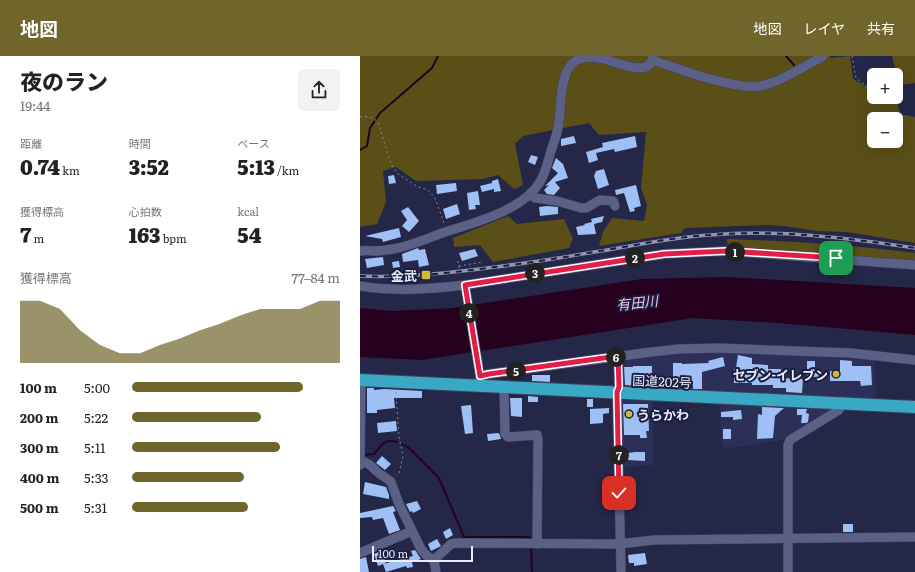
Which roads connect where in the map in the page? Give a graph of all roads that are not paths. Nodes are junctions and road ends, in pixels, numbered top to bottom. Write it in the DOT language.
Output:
graph roads {
  1 [pos="823,56"];
  2 [pos="653,58"];
  3 [pos="530,194"];
  4 [pos="615,206"];
  5 [pos="360,251"];
  6 [pos="915,265"];
  7 [pos="465,285"];
  8 [pos="360,286"];
  9 [pos="618,356"];
  10 [pos="915,360"];
  11 [pos="360,380"];
  12 [pos="479,381"];
  13 [pos="504,387"];
  14 [pos="617,392"];
  15 [pos="841,403"];
  16 [pos="915,407"];
  17 [pos="360,458"];
  18 [pos="360,464"];
  19 [pos="412,531"];
  20 [pos="915,537"];
  21 [pos="788,538"];
  22 [pos="533,544"];
  23 [pos="620,544"];
  24 [pos="360,553"];
  25 [pos="434,560"];
  26 [pos="436,572"];
  27 [pos="621,572"];
  28 [pos="788,572"];
  1 -- 2 [label="street"];
  2 -- 3 [label="street"];
  3 -- 4 [label="street"];
  3 -- 5 [label="street"];
  6 -- 7 [label="street"];
  7 -- 8 [label="street"];
  7 -- 12 [label="street"];
  9 -- 10 [label="street"];
  9 -- 12 [label="street"];
  9 -- 14 [label="street"];
  11 -- 12 [label="highway, 国道202号"];
  11 -- 17 [label="street"];
  12 -- 13 [label="highway, 国道202号"];
  13 -- 14 [label="highway, 国道202号"];
  13 -- 22 [label="street"];
  14 -- 15 [label="highway, 国道202号"];
  14 -- 23 [label="street"];
  15 -- 16 [label="highway, 国道202号"];
  15 -- 21 [label="street"];
  17 -- 18 [label="street"];
  17 -- 19 [label="street"];
  19 -- 24 [label="street"];
  19 -- 25 [label="street"];
  20 -- 21 [label="street"];
  21 -- 23 [label="street"];
  21 -- 28 [label="street"];
  22 -- 23 [label="street"];
  22 -- 25 [label="street"];
  23 -- 27 [label="street"];
  25 -- 26 [label="street"];
}
